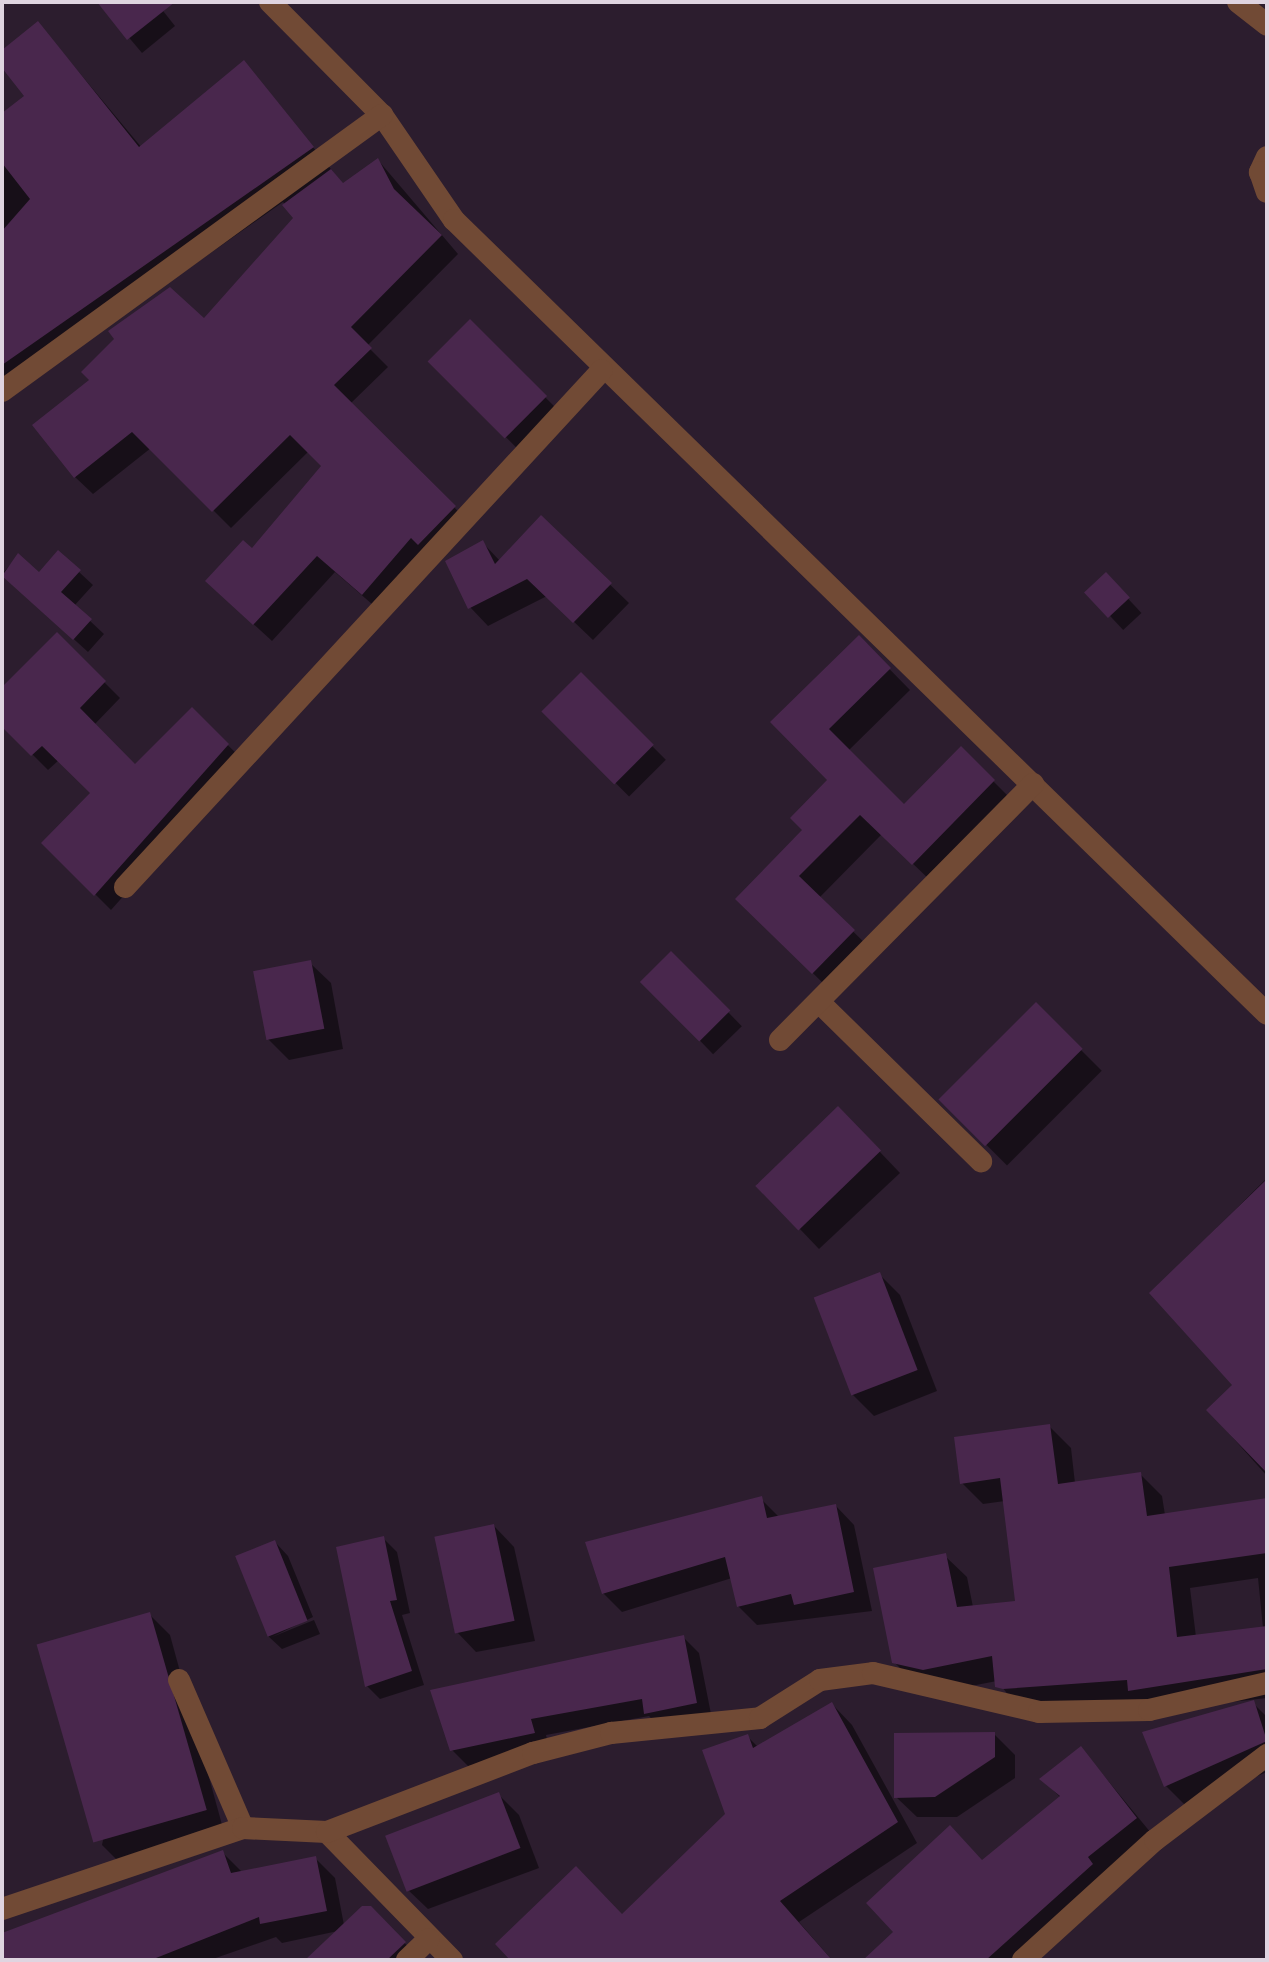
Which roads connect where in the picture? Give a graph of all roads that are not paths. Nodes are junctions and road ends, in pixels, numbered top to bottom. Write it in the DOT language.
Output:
graph roads {
  1 [pos="270,2"];
  2 [pos="1238,2"];
  3 [pos="1267,25"];
  4 [pos="382,115"];
  5 [pos="1267,157"];
  6 [pos="1267,192"];
  7 [pos="602,370"];
  8 [pos="2,391"];
  9 [pos="1033,784"];
  10 [pos="125,887"];
  11 [pos="820,1003"];
  12 [pos="1267,1014"];
  13 [pos="780,1040"];
  14 [pos="981,1161"];
  15 [pos="179,1680"];
  16 [pos="1267,1683"];
  17 [pos="1267,1755"];
  18 [pos="243,1828"];
  19 [pos="327,1832"];
  20 [pos="2,1909"];
  21 [pos="429,1939"];
  22 [pos="407,1960"];
  23 [pos="452,1960"];
  24 [pos="1023,1960"];
  1 -- 4 [label="street"];
  2 -- 3 [label="street"];
  4 -- 7 [label="street"];
  4 -- 8 [label="street"];
  5 -- 6 [label="street"];
  7 -- 9 [label="street"];
  7 -- 10 [label="street"];
  9 -- 11 [label="street"];
  9 -- 12 [label="street"];
  11 -- 13 [label="street"];
  11 -- 14 [label="street"];
  15 -- 18 [label="street"];
  16 -- 19 [label="street"];
  17 -- 24 [label="street"];
  18 -- 19 [label="street"];
  18 -- 20 [label="street"];
  19 -- 21 [label="street"];
  21 -- 22 [label="street"];
  21 -- 23 [label="street"];
}
